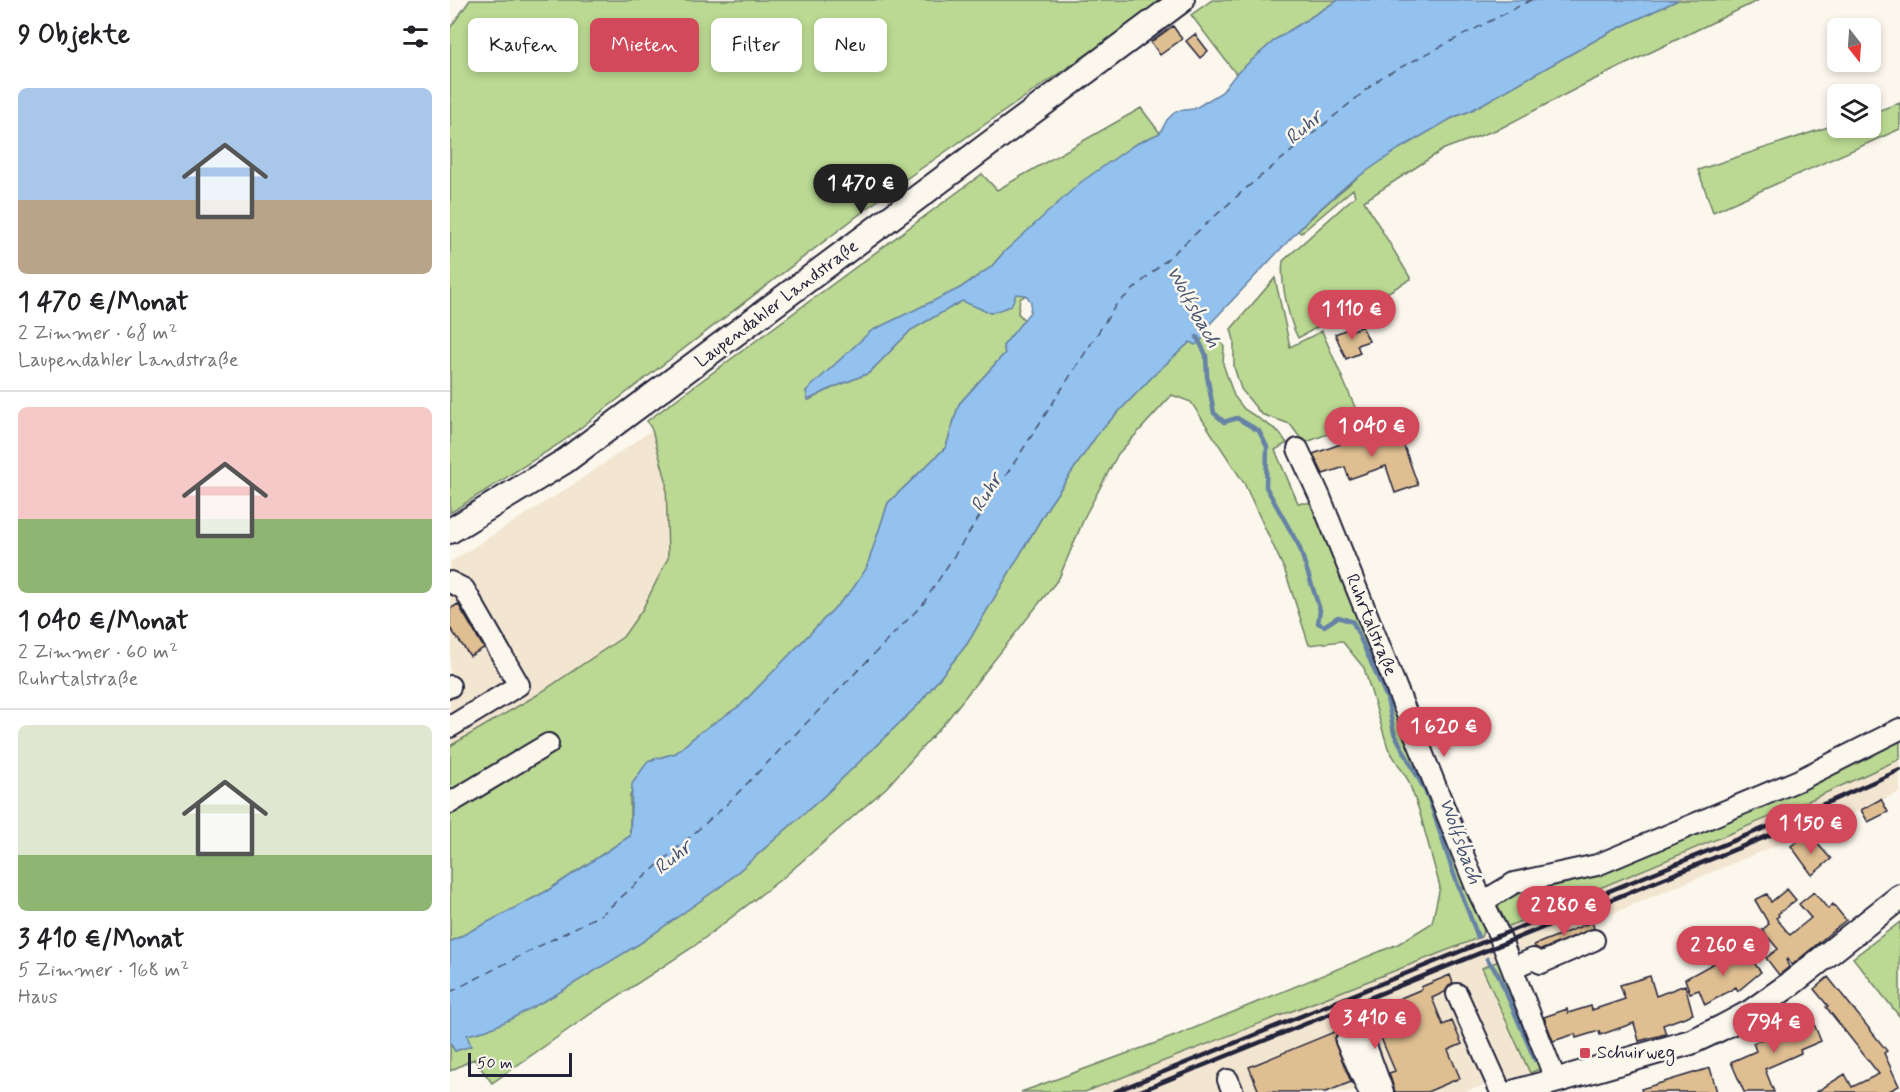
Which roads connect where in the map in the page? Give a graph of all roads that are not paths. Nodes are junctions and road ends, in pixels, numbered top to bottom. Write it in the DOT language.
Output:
graph roads {
  1 [pos="1182,0"];
  2 [pos="1298,449"];
  3 [pos="450,531"];
  4 [pos="450,582"];
  5 [pos="450,727"];
  6 [pos="1900,729"];
  7 [pos="548,744"];
  8 [pos="450,803"];
  9 [pos="1900,897"];
  10 [pos="1484,901"];
  11 [pos="1594,940"];
  12 [pos="1512,968"];
  13 [pos="1457,994"];
  14 [pos="1558,1086"];
  15 [pos="1369,1092"];
  16 [pos="1383,1092"];
  17 [pos="1501,1092"];
  18 [pos="1516,1092"];
  1 -- 3 [label="main road, Laupendahler Landstraße"];
  2 -- 10 [label="street, Ruhrtalstraße"];
  4 -- 5 [label="street"];
  6 -- 10 [label="street"];
  7 -- 8 [label="street"];
  9 -- 14 [label="main road"];
  10 -- 12 [label="street, Ruhrtalstraße"];
  11 -- 12 [label="street"];
  12 -- 14 [label="street, Ruhrtalstraße"];
  13 -- 17 [label="street"];
  14 -- 18 [label="main road"];
  15 -- 16 [label="street"];
}
